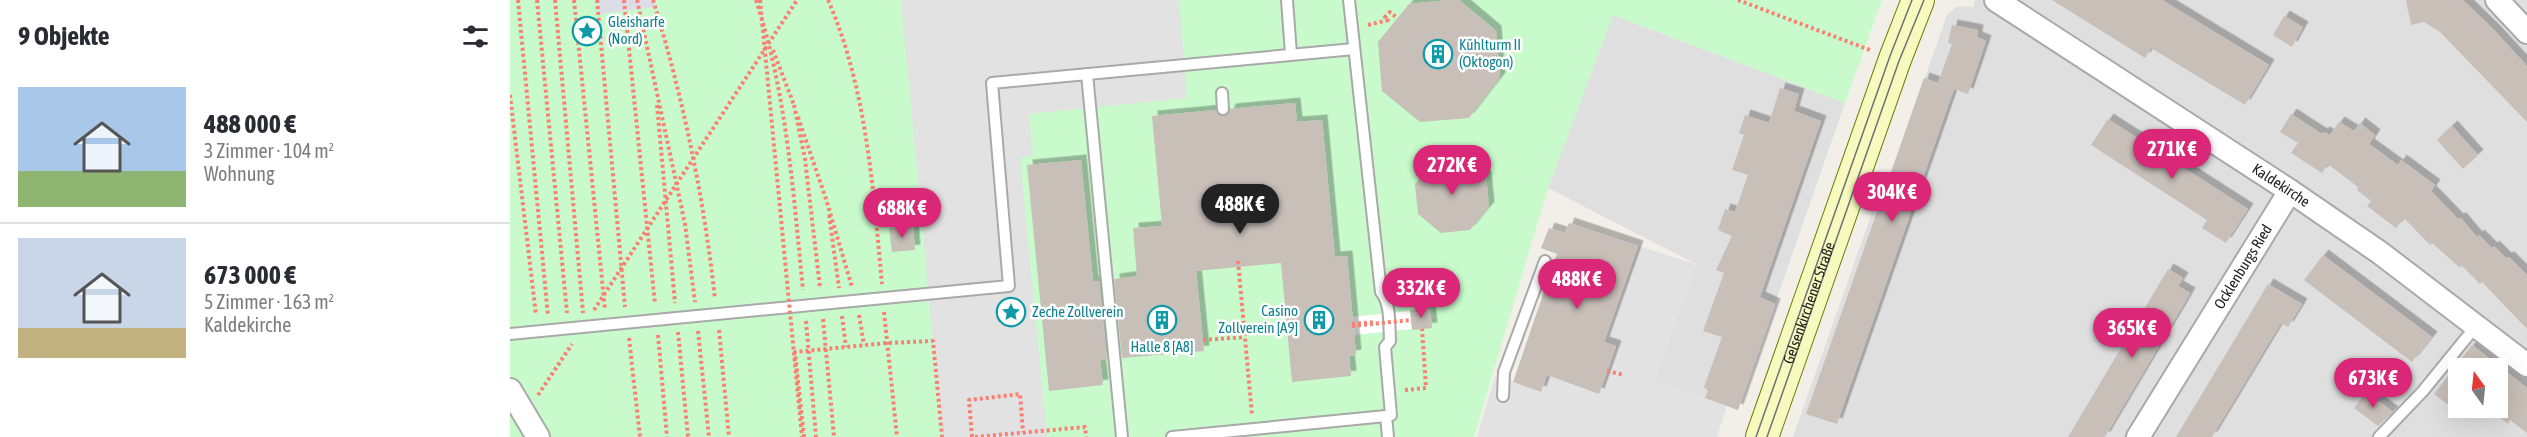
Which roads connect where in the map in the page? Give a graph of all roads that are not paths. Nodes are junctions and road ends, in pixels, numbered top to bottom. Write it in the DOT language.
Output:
graph roads {
  1 [pos="1287,0"];
  2 [pos="1349,0"];
  3 [pos="1918,0"];
  4 [pos="1996,0"];
  5 [pos="2497,0"];
  6 [pos="2527,32"];
  7 [pos="1354,49"];
  8 [pos="1291,54"];
  9 [pos="1087,74"];
  10 [pos="1222,93"];
  11 [pos="1223,109"];
  12 [pos="2290,191"];
  13 [pos="1545,261"];
  14 [pos="2476,326"];
  15 [pos="510,334"];
  16 [pos="2527,365"];
  17 [pos="510,390"];
  18 [pos="1503,396"];
  19 [pos="1386,416"];
  20 [pos="538,437"];
  21 [pos="1122,437"];
  22 [pos="1172,437"];
  23 [pos="1388,437"];
  24 [pos="1761,437"];
  25 [pos="2138,437"];
  26 [pos="2379,437"];
  1 -- 8 [label="lane"];
  2 -- 7 [label="lane"];
  3 -- 24 [label="main road, Gelsenkirchener Straße"];
  4 -- 12 [label="street, Kaldekirche"];
  5 -- 6 [label="street"];
  7 -- 8 [label="lane"];
  7 -- 19 [label="lane"];
  8 -- 9 [label="lane"];
  9 -- 15 [label="lane"];
  9 -- 21 [label="lane"];
  10 -- 11 [label="lane"];
  12 -- 14 [label="street, Kaldekirche"];
  12 -- 25 [label="street, Ocklenburgs Ried"];
  13 -- 18 [label="lane"];
  14 -- 16 [label="street, Kaldekirche"];
  14 -- 26 [label="lane"];
  17 -- 20 [label="street"];
  19 -- 22 [label="lane"];
  19 -- 23 [label="lane"];
}
